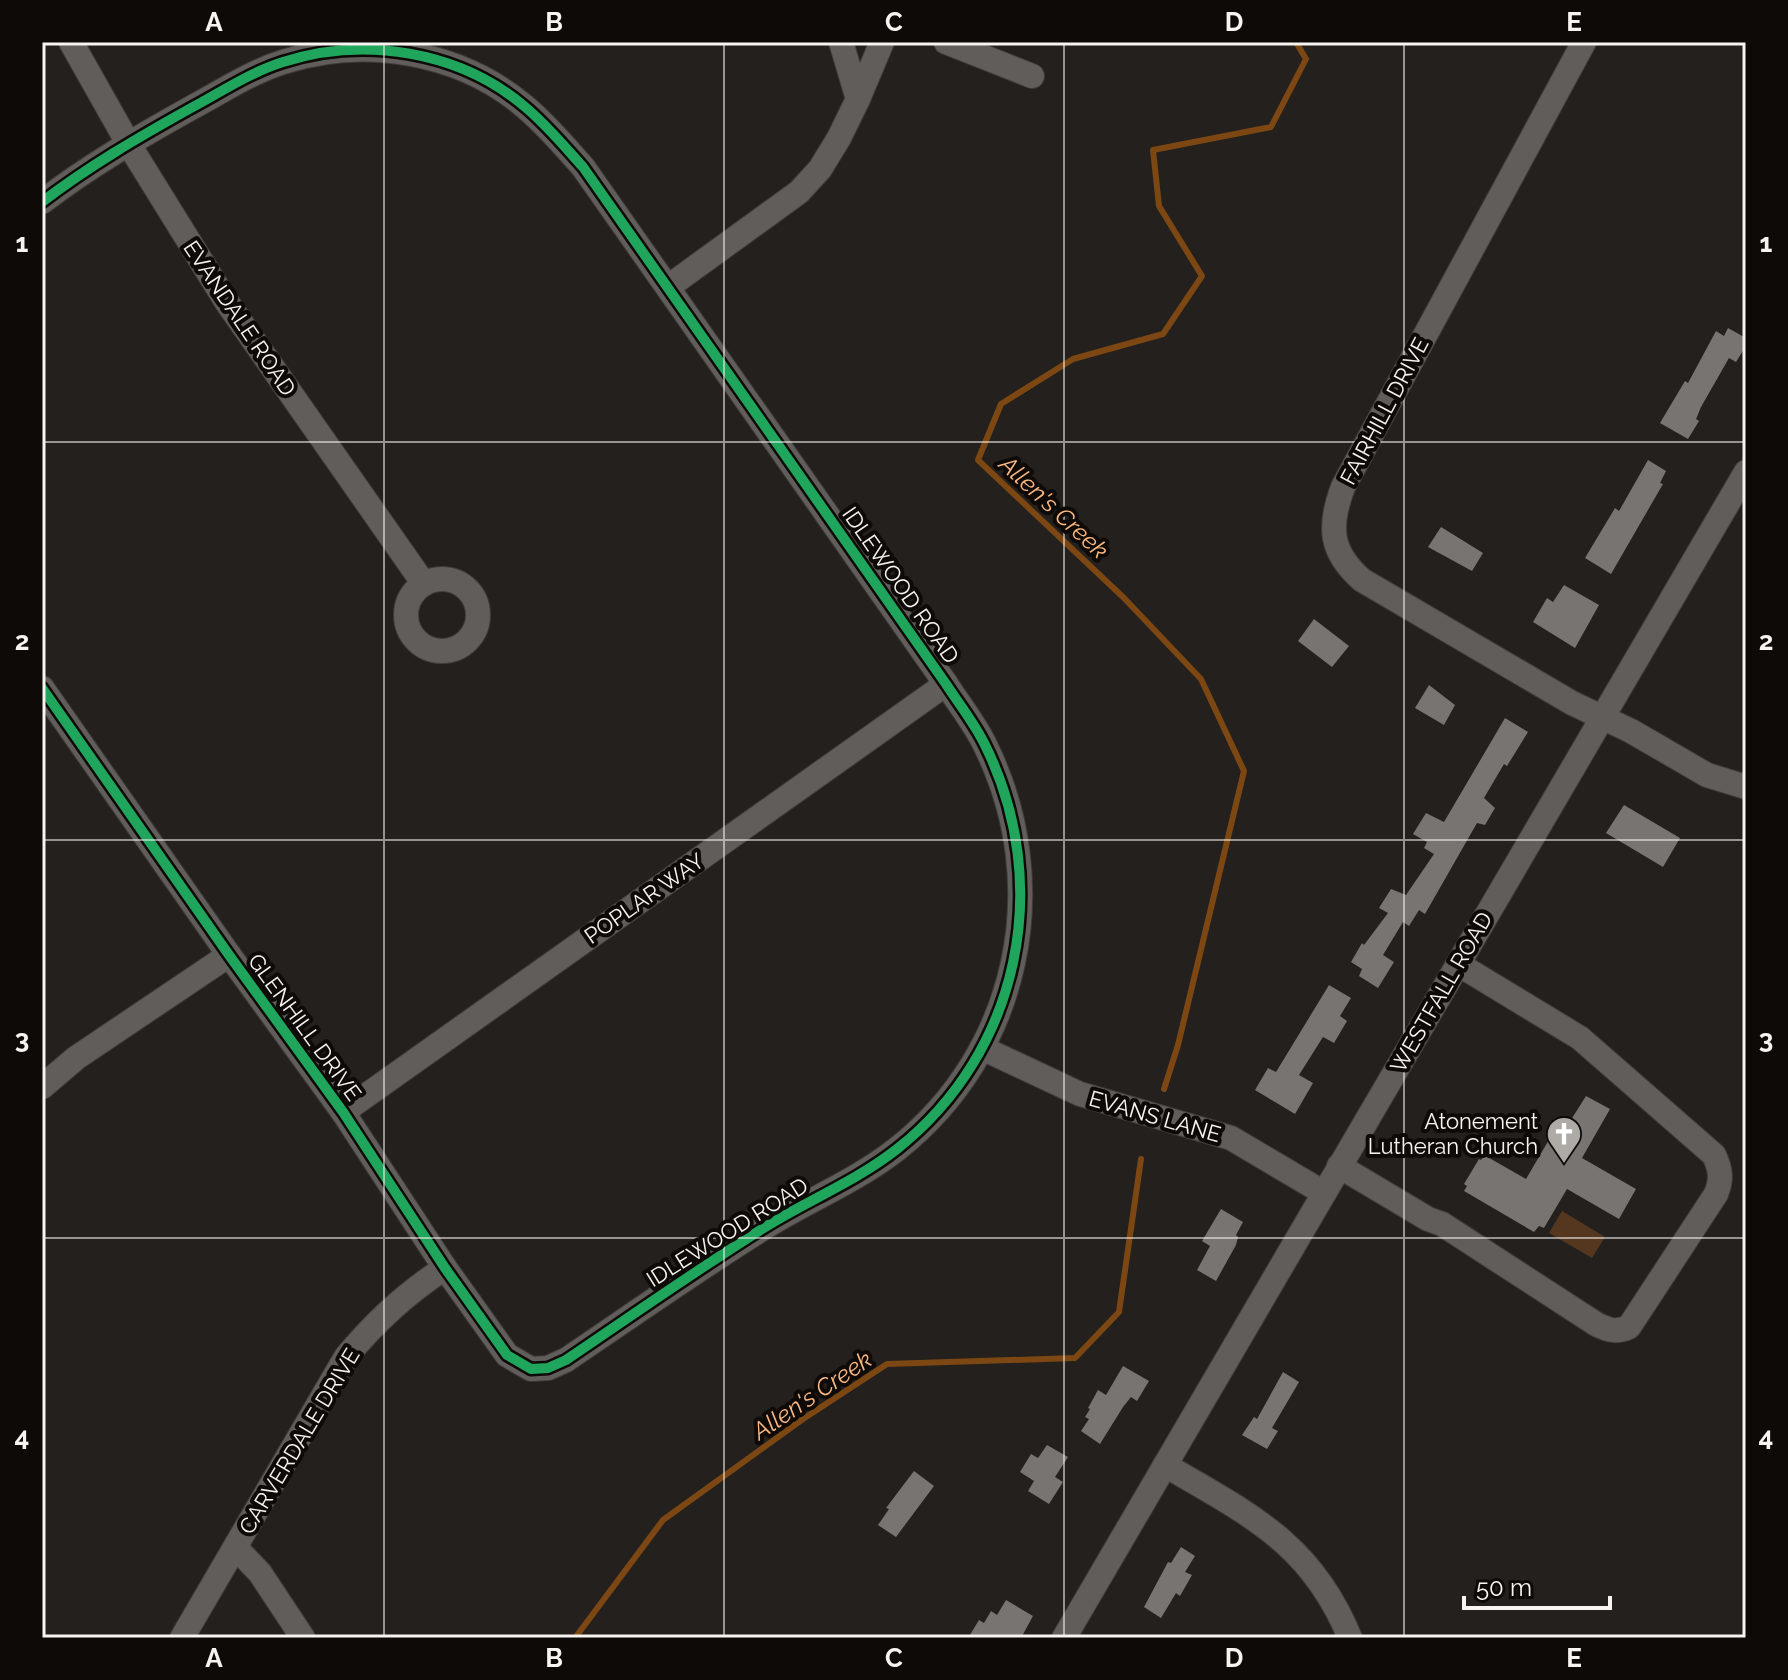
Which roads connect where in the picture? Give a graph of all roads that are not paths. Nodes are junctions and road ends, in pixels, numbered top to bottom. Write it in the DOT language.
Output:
graph roads {
  1 [pos="71,42"];
  2 [pos="841,42"];
  3 [pos="882,42"];
  4 [pos="946,42"];
  5 [pos="1584,42"];
  6 [pos="376,46"];
  7 [pos="1032,76"];
  8 [pos="858,99"];
  9 [pos="128,143"];
  10 [pos="42,202"];
  11 [pos="668,287"];
  12 [pos="1746,472"];
  13 [pos="424,584"];
  14 [pos="946,684"];
  15 [pos="42,688"];
  16 [pos="1602,717"];
  17 [pos="1746,787"];
  18 [pos="229,955"];
  19 [pos="1458,964"];
  20 [pos="982,1048"];
  21 [pos="42,1087"];
  22 [pos="343,1112"];
  23 [pos="1339,1166"];
  24 [pos="1324,1193"];
  25 [pos="445,1268"];
  26 [pos="548,1368"];
  27 [pos="1165,1465"];
  28 [pos="236,1548"];
  29 [pos="182,1638"];
  30 [pos="303,1638"];
  31 [pos="1064,1638"];
  32 [pos="1350,1638"];
  1 -- 9 [label="street, EVANDALE ROAD"];
  2 -- 8 [label="street"];
  3 -- 8 [label="street"];
  4 -- 7 [label="street"];
  5 -- 16 [label="street, FAIRHILL DRIVE"];
  6 -- 9 [label="street, IDLEWOOD ROAD"];
  6 -- 11 [label="street, IDLEWOOD ROAD"];
  8 -- 11 [label="street"];
  9 -- 10 [label="street"];
  9 -- 13 [label="street, EVANDALE ROAD"];
  11 -- 14 [label="street, IDLEWOOD ROAD"];
  12 -- 16 [label="street, WESTFALL ROAD"];
  14 -- 20 [label="street, IDLEWOOD ROAD"];
  14 -- 22 [label="street, POPLAR WAY"];
  15 -- 18 [label="street, GLENHILL DRIVE"];
  16 -- 17 [label="street, FAIRHILL DRIVE"];
  16 -- 19 [label="street, WESTFALL ROAD"];
  18 -- 21 [label="street"];
  18 -- 22 [label="street, GLENHILL DRIVE"];
  19 -- 23 [label="street, WESTFALL ROAD"];
  19 -- 23 [label="street"];
  20 -- 24 [label="street, EVANS LANE"];
  20 -- 26 [label="street, IDLEWOOD ROAD"];
  22 -- 25 [label="street, GLENHILL DRIVE"];
  23 -- 24 [label="street, WESTFALL ROAD"];
  24 -- 27 [label="street, WESTFALL ROAD"];
  25 -- 26 [label="street, GLENHILL DRIVE"];
  25 -- 28 [label="street, CARVERDALE DRIVE"];
  27 -- 31 [label="street, WESTFALL ROAD"];
  27 -- 32 [label="street"];
  28 -- 29 [label="street, CARVERDALE DRIVE"];
  28 -- 30 [label="street"];
}
